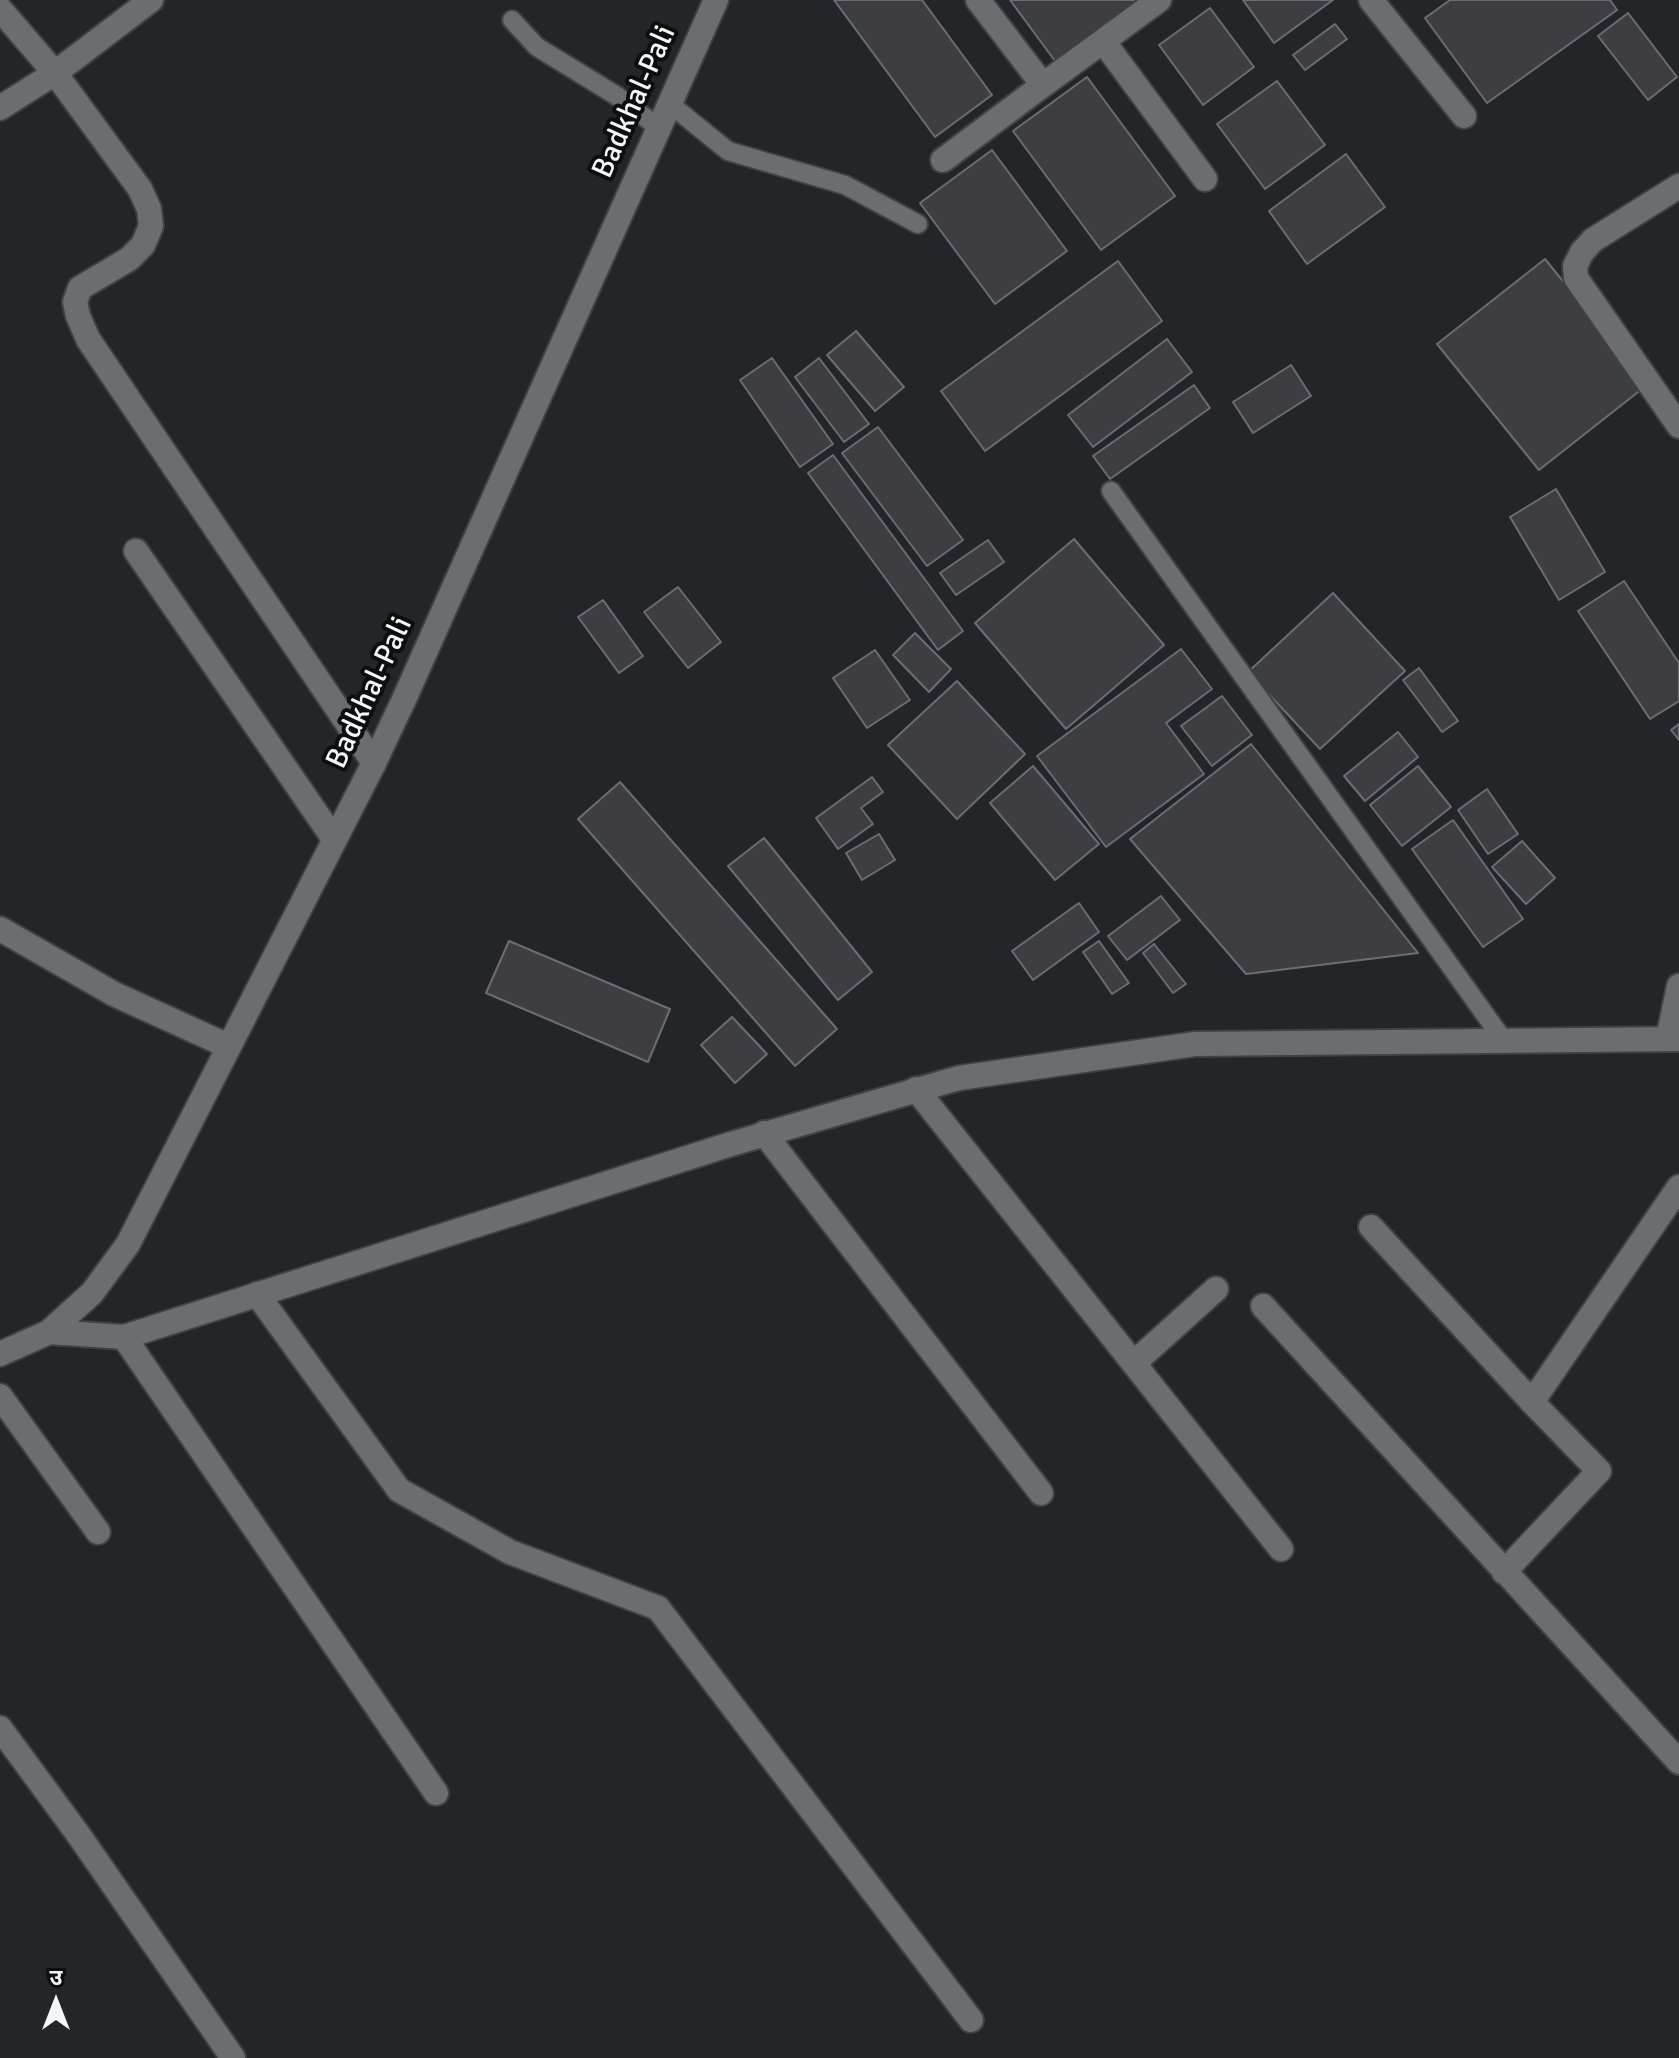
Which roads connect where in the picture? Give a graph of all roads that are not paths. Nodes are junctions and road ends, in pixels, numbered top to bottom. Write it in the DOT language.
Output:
graph roads {
  1 [pos="151,0"];
  2 [pos="716,0"];
  3 [pos="978,0"];
  4 [pos="1159,0"];
  5 [pos="1371,0"];
  6 [pos="0,9"];
  7 [pos="512,20"];
  8 [pos="1103,41"];
  9 [pos="55,73"];
  10 [pos="1043,85"];
  11 [pos="670,104"];
  12 [pos="0,108"];
  13 [pos="1464,116"];
  14 [pos="659,128"];
  15 [pos="943,160"];
  16 [pos="1205,179"];
  17 [pos="1679,186"];
  18 [pos="918,224"];
  19 [pos="1679,426"];
  20 [pos="1111,491"];
  21 [pos="136,551"];
  22 [pos="374,763"];
  23 [pos="334,839"];
  24 [pos="0,929"];
  25 [pos="1679,986"];
  26 [pos="1673,1039"];
  27 [pos="1504,1041"];
  28 [pos="228,1046"];
  29 [pos="916,1089"];
  30 [pos="764,1133"];
  31 [pos="1679,1187"];
  32 [pos="1371,1227"];
  33 [pos="1216,1289"];
  34 [pos="257,1294"];
  35 [pos="1263,1306"];
  36 [pos="49,1332"];
  37 [pos="124,1337"];
  38 [pos="0,1354"];
  39 [pos="1134,1363"];
  40 [pos="0,1396"];
  41 [pos="1532,1402"];
  42 [pos="1041,1493"];
  43 [pos="98,1532"];
  44 [pos="1281,1549"];
  45 [pos="1504,1572"];
  46 [pos="0,1728"];
  47 [pos="1679,1762"];
  48 [pos="436,1793"];
  49 [pos="971,2020"];
  50 [pos="233,2058"];
  1 -- 9 [label="street"];
  2 -- 11 [label="street, Badkhal-Pali"];
  3 -- 10 [label="street"];
  4 -- 8 [label="street"];
  5 -- 13 [label="street"];
  6 -- 9 [label="street"];
  7 -- 14 [label="lane"];
  8 -- 10 [label="street"];
  8 -- 16 [label="street"];
  9 -- 12 [label="street"];
  9 -- 22 [label="street"];
  10 -- 15 [label="street"];
  11 -- 14 [label="street, Badkhal-Pali"];
  11 -- 18 [label="lane"];
  14 -- 22 [label="street, Badkhal-Pali"];
  17 -- 19 [label="street"];
  20 -- 27 [label="lane"];
  21 -- 23 [label="street"];
  22 -- 23 [label="street, Badkhal-Pali"];
  23 -- 28 [label="street, Badkhal-Pali"];
  24 -- 28 [label="street"];
  25 -- 26 [label="street"];
  26 -- 27 [label="street"];
  27 -- 29 [label="street"];
  28 -- 36 [label="street, Badkhal-Pali"];
  29 -- 30 [label="street"];
  29 -- 39 [label="street"];
  30 -- 34 [label="street"];
  30 -- 42 [label="street"];
  31 -- 41 [label="street"];
  32 -- 41 [label="street"];
  33 -- 39 [label="street"];
  34 -- 37 [label="street"];
  34 -- 49 [label="street"];
  35 -- 45 [label="street"];
  36 -- 37 [label="street"];
  36 -- 38 [label="street, Badkhal-Pali"];
  37 -- 48 [label="street"];
  39 -- 44 [label="street"];
  40 -- 43 [label="street"];
  41 -- 45 [label="street"];
  45 -- 47 [label="street"];
  46 -- 50 [label="street"];
}
